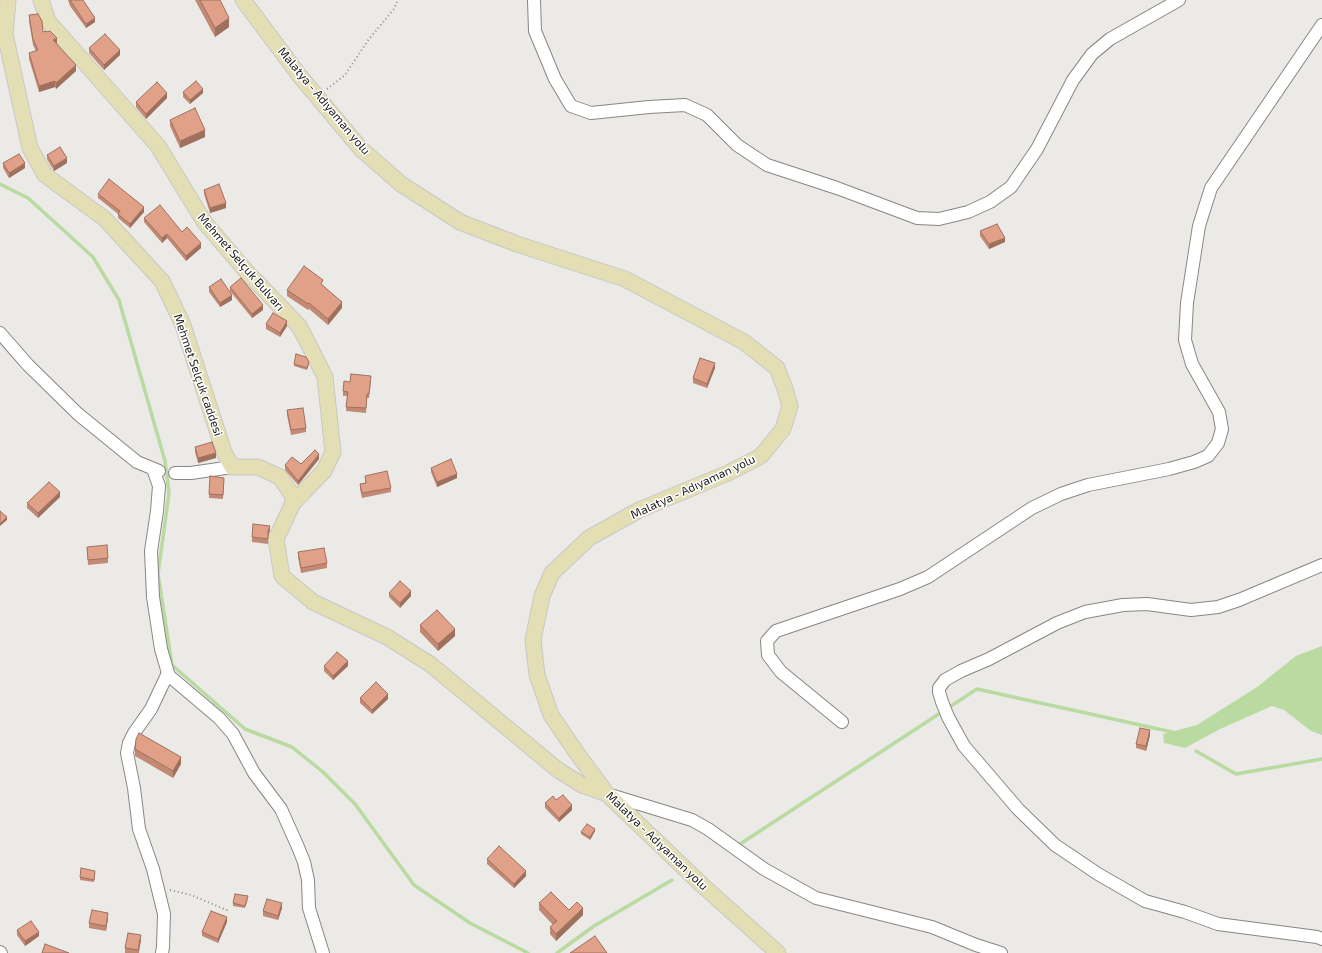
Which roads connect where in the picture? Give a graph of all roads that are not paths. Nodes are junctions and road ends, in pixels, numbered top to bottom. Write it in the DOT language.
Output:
graph roads {
  1 [pos="8,0"];
  2 [pos="41,0"];
  3 [pos="244,0"];
  4 [pos="534,0"];
  5 [pos="1179,0"];
  6 [pos="1322,25"];
  7 [pos="0,333"];
  8 [pos="232,467"];
  9 [pos="175,473"];
  10 [pos="293,503"];
  11 [pos="1322,564"];
  12 [pos="167,674"];
  13 [pos="842,722"];
  14 [pos="607,794"];
  15 [pos="1322,939"];
  16 [pos="162,953"];
  17 [pos="323,953"];
  18 [pos="778,953"];
  19 [pos="1001,953"];
  1 -- 8 [label="main road, Mehmet Selçuk caddesi"];
  2 -- 10 [label="main road, Mehmet Selçuk Bulvarı"];
  3 -- 14 [label="main road, Malatya - Adıyaman yolu"];
  4 -- 5 [label="street"];
  6 -- 13 [label="street"];
  7 -- 12 [label="street"];
  8 -- 9 [label="street"];
  8 -- 10 [label="main road"];
  10 -- 14 [label="main road, Mehmet Selçuk Bulvarı"];
  11 -- 15 [label="street"];
  12 -- 16 [label="street"];
  12 -- 17 [label="street"];
  14 -- 18 [label="main road, Malatya - Adıyaman yolu"];
  14 -- 19 [label="street"];
}
